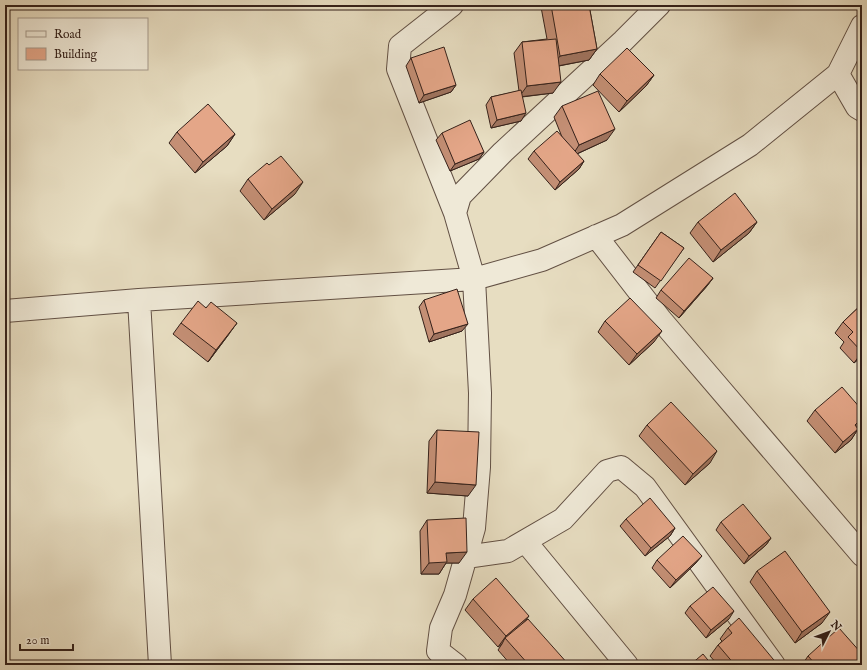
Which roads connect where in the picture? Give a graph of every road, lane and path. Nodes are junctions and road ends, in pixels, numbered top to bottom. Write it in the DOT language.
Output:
graph roads {
  1 [pos="452,5"];
  2 [pos="660,5"];
  3 [pos="862,26"];
  4 [pos="838,74"];
  5 [pos="862,110"];
  6 [pos="455,213"];
  7 [pos="596,236"];
  8 [pos="474,279"];
  9 [pos="139,300"];
  10 [pos="5,311"];
  11 [pos="525,541"];
  12 [pos="862,555"];
  13 [pos="466,557"];
  14 [pos="433,658"];
  15 [pos="160,665"];
  16 [pos="456,665"];
  17 [pos="627,665"];
  18 [pos="774,665"];
  1 -- 6 [label="street"];
  2 -- 6 [label="street"];
  3 -- 4 [label="street"];
  4 -- 5 [label="street"];
  4 -- 7 [label="street"];
  6 -- 8 [label="street"];
  7 -- 8 [label="street"];
  7 -- 12 [label="street"];
  8 -- 9 [label="street"];
  8 -- 13 [label="street"];
  9 -- 10 [label="street"];
  9 -- 15 [label="street"];
  11 -- 13 [label="street"];
  11 -- 17 [label="street"];
  11 -- 18 [label="street"];
  13 -- 14 [label="street"];
  14 -- 16 [label="street"];
}
